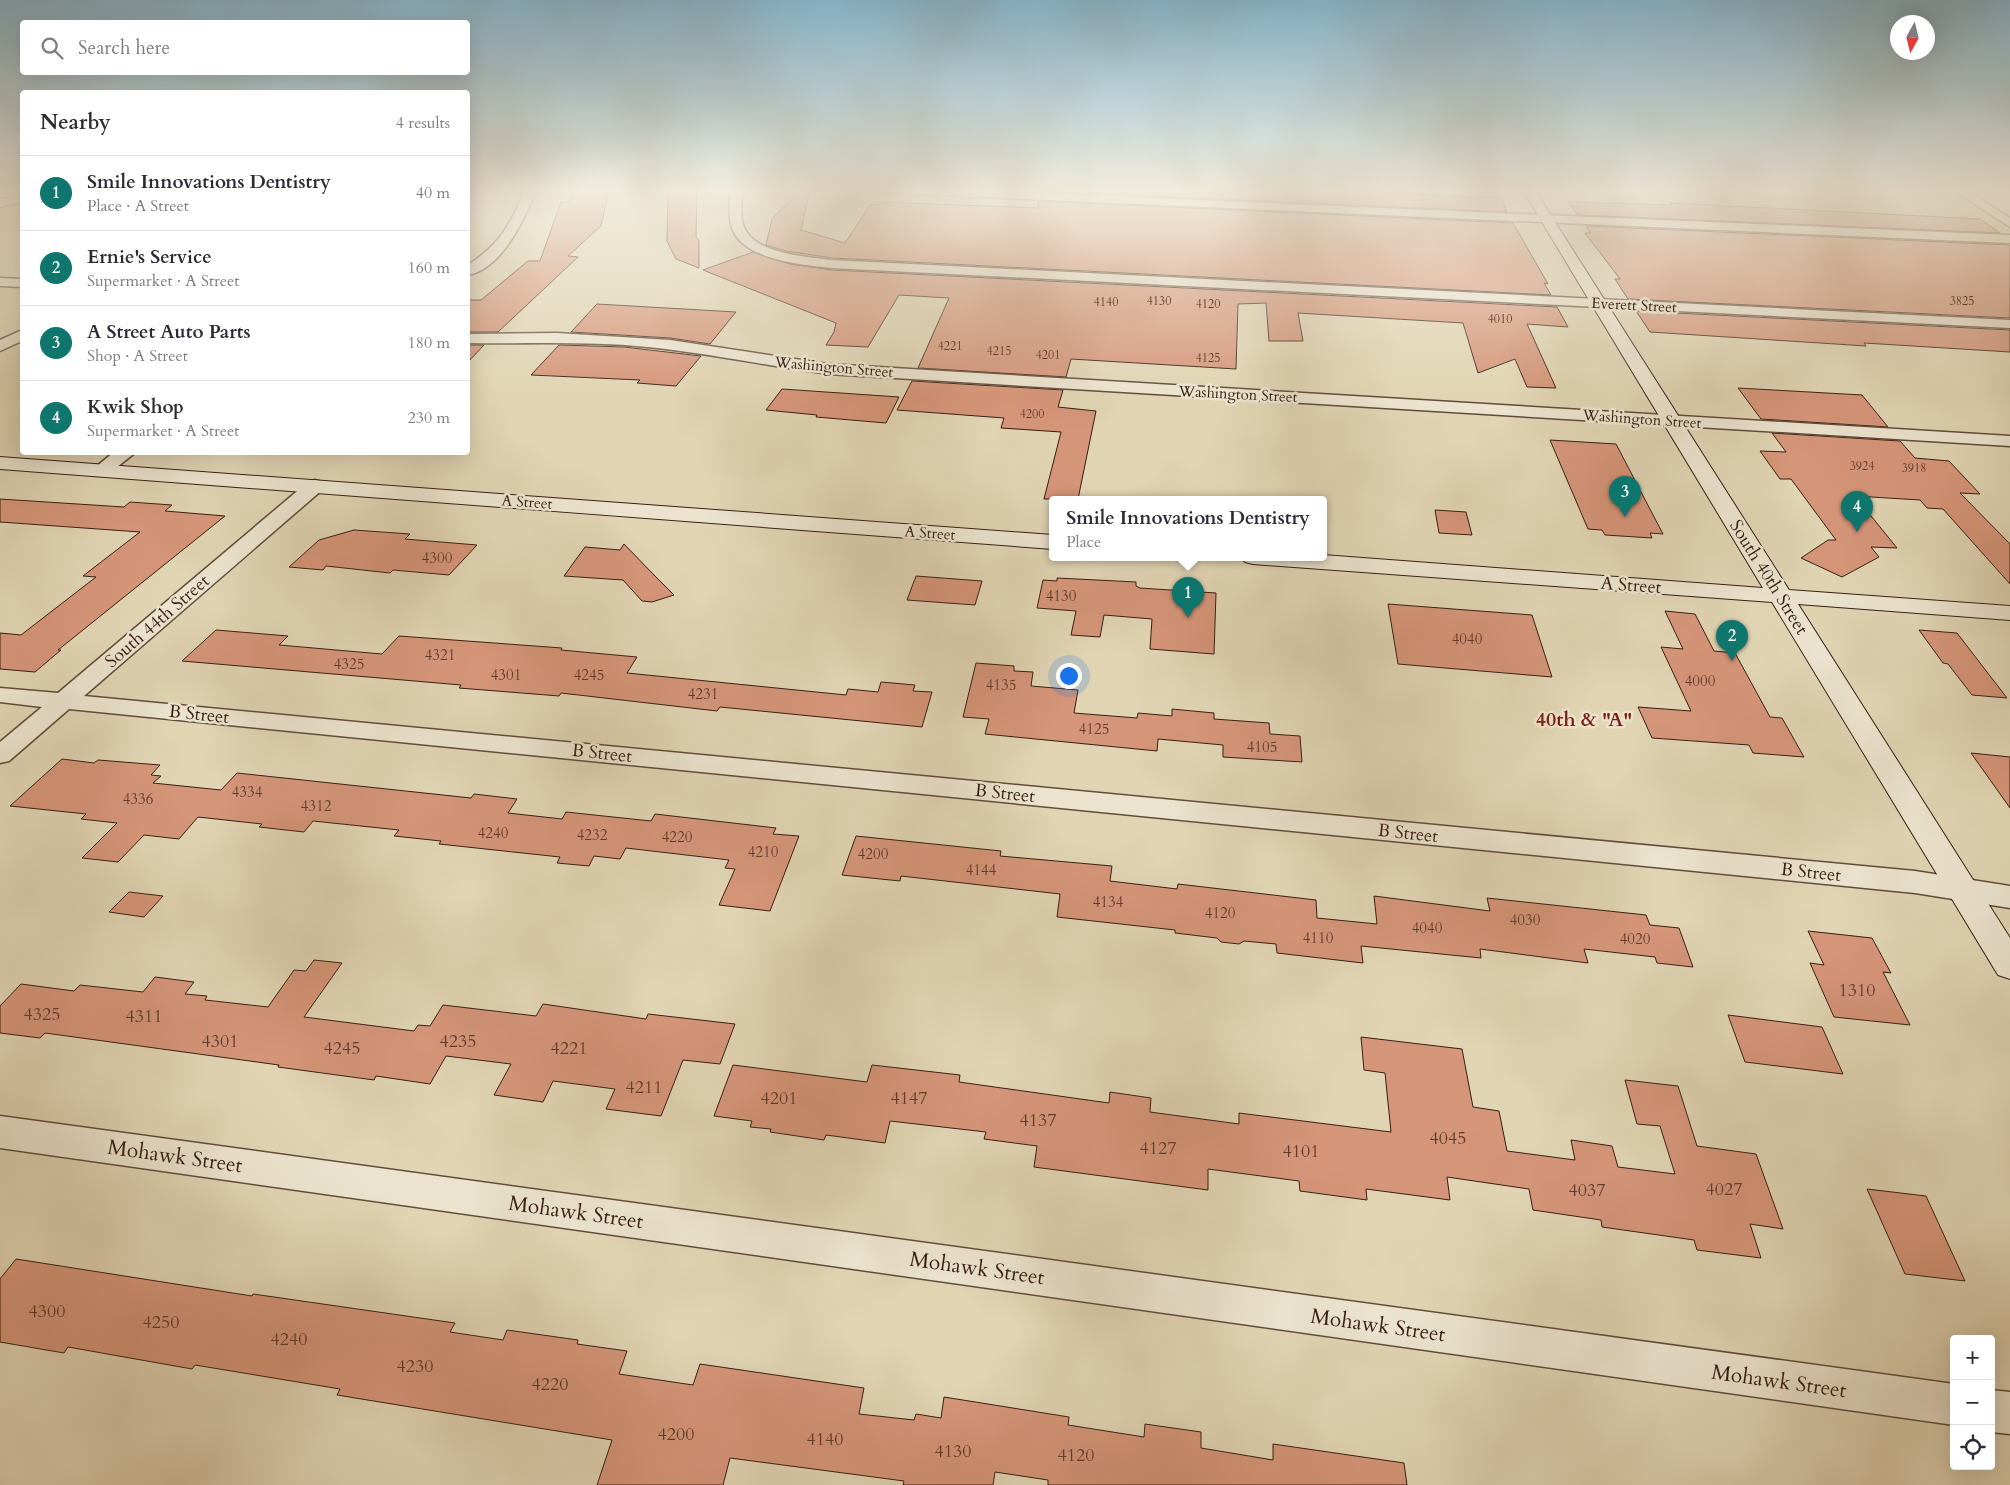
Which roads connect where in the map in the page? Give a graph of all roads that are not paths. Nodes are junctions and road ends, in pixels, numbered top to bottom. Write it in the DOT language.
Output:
graph roads {
  1 [pos="486,258"];
  2 [pos="795,258"];
  3 [pos="1571,258"];
  4 [pos="470,270"];
  5 [pos="0,282"];
  6 [pos="20,283"];
  7 [pos="1598,303"];
  8 [pos="2010,324"];
  9 [pos="20,335"];
  10 [pos="470,339"];
  11 [pos="0,346"];
  12 [pos="1672,420"];
  13 [pos="2010,441"];
  14 [pos="123,455"];
  15 [pos="1,464"];
  16 [pos="100,471"];
  17 [pos="315,486"];
  18 [pos="1049,542"];
  19 [pos="1307,561"];
  20 [pos="1781,596"];
  21 [pos="2010,613"];
  22 [pos="0,695"];
  23 [pos="64,701"];
  24 [pos="0,755"];
  25 [pos="1963,890"];
  26 [pos="2010,897"];
  27 [pos="2010,966"];
  28 [pos="0,1132"];
  29 [pos="1950,1405"];
  30 [pos="1995,1411"];
  31 [pos="2010,1413"];
  1 -- 4 [label="street"];
  2 -- 7 [label="street, Everett Street"];
  3 -- 7 [label="main road, South 40th Street"];
  5 -- 6 [label="street"];
  7 -- 8 [label="street, Everett Street"];
  7 -- 12 [label="main road, South 40th Street"];
  9 -- 11 [label="street"];
  10 -- 12 [label="street, Washington Street"];
  12 -- 13 [label="street, Washington Street"];
  12 -- 20 [label="main road, South 40th Street"];
  14 -- 16 [label="street"];
  15 -- 16 [label="main road, A Street"];
  16 -- 17 [label="main road, A Street"];
  17 -- 18 [label="main road, A Street"];
  17 -- 23 [label="street, South 44th Street"];
  19 -- 20 [label="main road, A Street"];
  20 -- 21 [label="main road, A Street"];
  20 -- 25 [label="main road, South 40th Street"];
  22 -- 23 [label="street, B Street"];
  23 -- 24 [label="street, South 44th Street"];
  23 -- 25 [label="street, B Street"];
  25 -- 26 [label="street, B Street"];
  25 -- 27 [label="main road, South 40th Street"];
  28 -- 29 [label="street, Mohawk Street"];
  30 -- 31 [label="street"];
}
